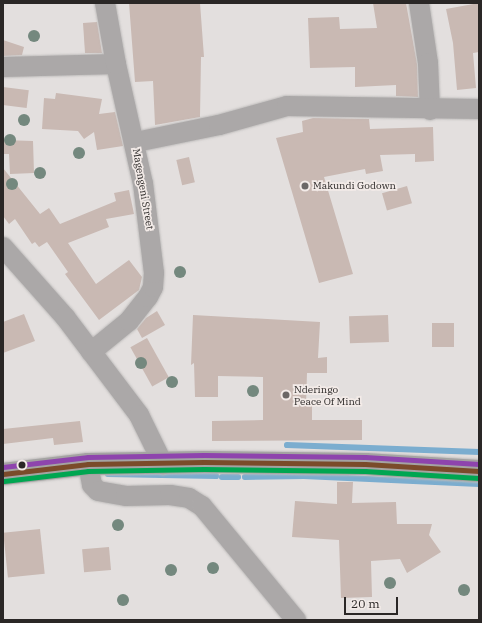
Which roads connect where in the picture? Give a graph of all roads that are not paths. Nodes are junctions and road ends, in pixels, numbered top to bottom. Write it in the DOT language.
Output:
graph roads {
  1 [pos="105,3"];
  2 [pos="419,3"];
  3 [pos="116,64"];
  4 [pos="3,67"];
  5 [pos="430,110"];
  6 [pos="479,110"];
  7 [pos="136,142"];
  8 [pos="3,247"];
  9 [pos="91,352"];
  10 [pos="88,464"];
  11 [pos="163,464"];
  12 [pos="479,471"];
  13 [pos="3,474"];
  14 [pos="296,620"];
  1 -- 3 [label="street, Magengeni Street"];
  2 -- 5 [label="street"];
  3 -- 4 [label="street"];
  3 -- 7 [label="street, Magengeni Street"];
  5 -- 6 [label="street"];
  5 -- 7 [label="street"];
  7 -- 9 [label="street, Magengeni Street"];
  8 -- 9 [label="street"];
  9 -- 11 [label="street"];
  10 -- 11 [label="main road"];
  10 -- 13 [label="main road"];
  10 -- 14 [label="street"];
  11 -- 12 [label="main road"];
}
